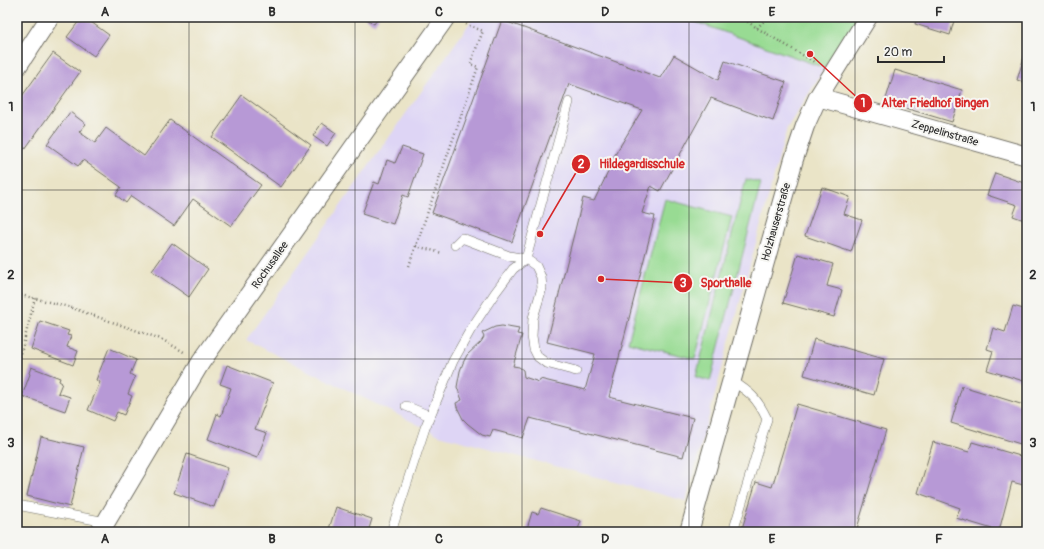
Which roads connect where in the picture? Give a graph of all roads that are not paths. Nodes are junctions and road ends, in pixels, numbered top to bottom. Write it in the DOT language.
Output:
graph roads {
  1 [pos="50,17"];
  2 [pos="868,17"];
  3 [pos="454,19"];
  4 [pos="17,67"];
  5 [pos="818,97"];
  6 [pos="569,102"];
  7 [pos="1027,156"];
  8 [pos="455,245"];
  9 [pos="526,259"];
  10 [pos="576,371"];
  11 [pos="731,380"];
  12 [pos="406,406"];
  13 [pos="430,416"];
  14 [pos="17,505"];
  15 [pos="103,527"];
  16 [pos="391,532"];
  17 [pos="689,532"];
  18 [pos="733,532"];
  1 -- 4 [label="street"];
  2 -- 5 [label="street, Holzhauserstraße"];
  3 -- 15 [label="street, Rochusallee"];
  5 -- 7 [label="street, Zeppelinstraße"];
  5 -- 11 [label="street, Holzhauserstraße"];
  6 -- 9 [label="lane"];
  8 -- 9 [label="lane"];
  9 -- 10 [label="lane"];
  9 -- 13 [label="lane"];
  11 -- 17 [label="street, Holzhauserstraße"];
  11 -- 18 [label="lane"];
  12 -- 13 [label="lane"];
  13 -- 16 [label="lane"];
  14 -- 15 [label="lane, Rochusallee"];
}
